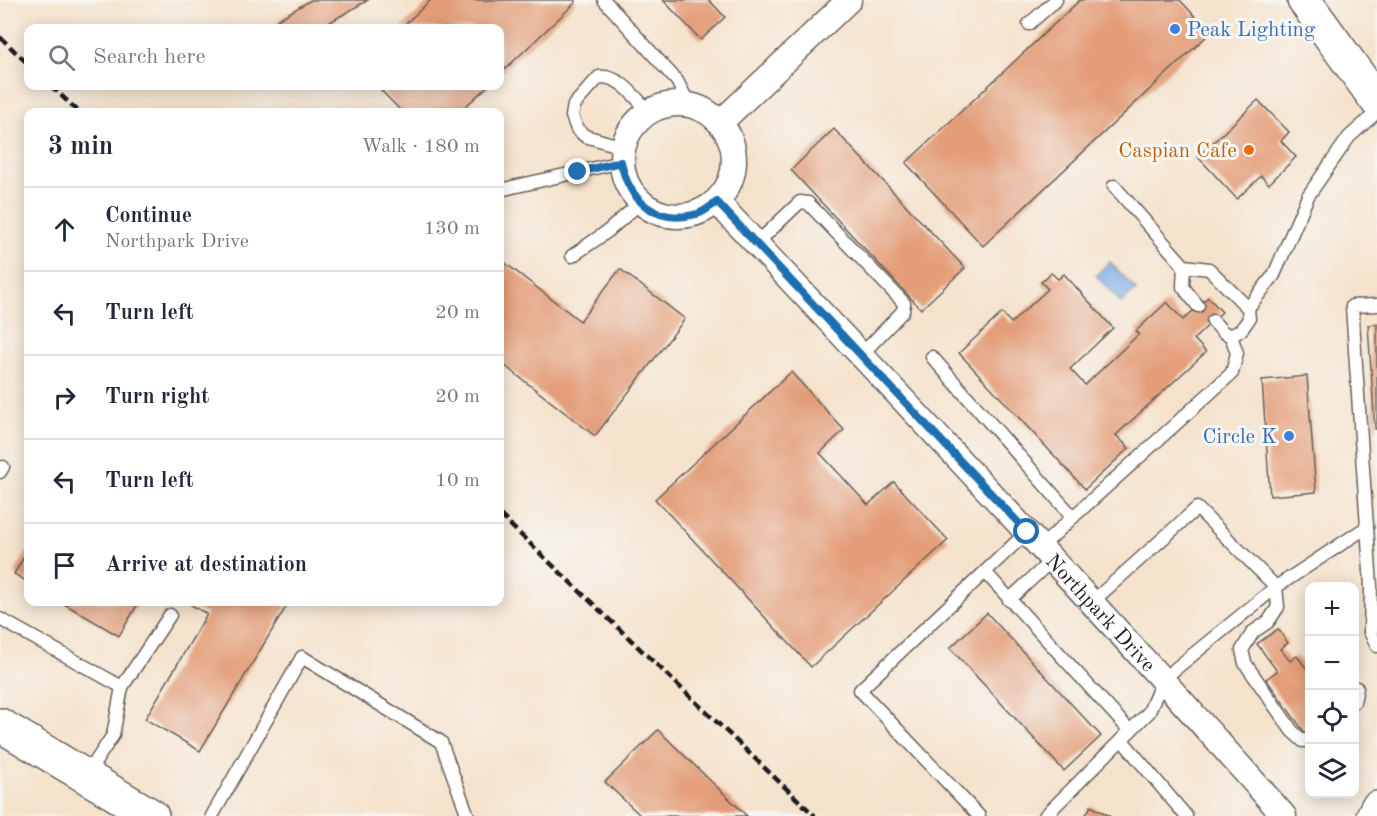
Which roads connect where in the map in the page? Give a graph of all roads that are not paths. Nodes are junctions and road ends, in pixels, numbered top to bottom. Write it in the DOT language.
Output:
graph roads {
  1 [pos="604,0"];
  2 [pos="849,0"];
  3 [pos="1056,0"];
  4 [pos="1304,0"];
  5 [pos="1029,24"];
  6 [pos="1377,101"];
  7 [pos="689,104"];
  8 [pos="649,112"];
  9 [pos="1377,112"];
  10 [pos="720,123"];
  11 [pos="622,155"];
  12 [pos="1114,186"];
  13 [pos="504,189"];
  14 [pos="641,202"];
  15 [pos="717,202"];
  16 [pos="756,244"];
  17 [pos="572,256"];
  18 [pos="1184,266"];
  19 [pos="1377,305"];
  20 [pos="1198,306"];
  21 [pos="1248,309"];
  22 [pos="1213,321"];
  23 [pos="1232,336"];
  24 [pos="861,355"];
  25 [pos="932,357"];
  26 [pos="1073,517"];
  27 [pos="1367,528"];
  28 [pos="1040,546"];
  29 [pos="985,572"];
  30 [pos="1276,587"];
  31 [pos="1009,600"];
  32 [pos="1092,602"];
  33 [pos="170,615"];
  34 [pos="0,619"];
  35 [pos="1373,626"];
  36 [pos="1377,645"];
  37 [pos="1163,679"];
  38 [pos="122,687"];
  39 [pos="0,725"];
  40 [pos="1126,736"];
  41 [pos="1305,741"];
  42 [pos="86,776"];
  43 [pos="1377,808"];
  44 [pos="152,816"];
  45 [pos="212,816"];
  46 [pos="468,816"];
  47 [pos="979,816"];
  48 [pos="1046,816"];
  49 [pos="1186,816"];
  50 [pos="1284,816"];
  51 [pos="1373,816"];
  1 -- 7 [label="lane"];
  2 -- 10 [label="street"];
  3 -- 5 [label="lane"];
  4 -- 6 [label="street"];
  7 -- 8 [label="street"];
  7 -- 10 [label="street"];
  8 -- 11 [label="street"];
  8 -- 11 [label="lane"];
  9 -- 21 [label="lane"];
  10 -- 15 [label="street"];
  11 -- 13 [label="lane"];
  11 -- 14 [label="street"];
  12 -- 18 [label="lane"];
  14 -- 15 [label="street"];
  14 -- 17 [label="lane"];
  15 -- 16 [label="street, Northpark Drive"];
  16 -- 24 [label="street, Northpark Drive"];
  16 -- 24 [label="lane"];
  18 -- 20 [label="lane"];
  18 -- 21 [label="lane"];
  19 -- 27 [label="lane"];
  21 -- 23 [label="lane"];
  22 -- 23 [label="lane"];
  23 -- 26 [label="lane"];
  24 -- 28 [label="street, Northpark Drive"];
  25 -- 26 [label="lane"];
  26 -- 28 [label="lane"];
  27 -- 30 [label="lane"];
  27 -- 35 [label="lane"];
  28 -- 29 [label="lane"];
  28 -- 31 [label="lane"];
  28 -- 32 [label="street, Northpark Drive"];
  29 -- 31 [label="lane"];
  29 -- 47 [label="lane"];
  30 -- 32 [label="lane"];
  30 -- 37 [label="lane"];
  30 -- 41 [label="lane"];
  31 -- 40 [label="lane"];
  32 -- 37 [label="street, Northpark Drive"];
  33 -- 38 [label="lane"];
  34 -- 38 [label="lane"];
  35 -- 36 [label="lane"];
  37 -- 40 [label="lane"];
  37 -- 50 [label="street, Northpark Drive"];
  38 -- 42 [label="lane"];
  39 -- 42 [label="street"];
  40 -- 48 [label="lane"];
  40 -- 49 [label="lane"];
  42 -- 44 [label="street"];
  43 -- 51 [label="street"];
  45 -- 46 [label="lane"];
}
